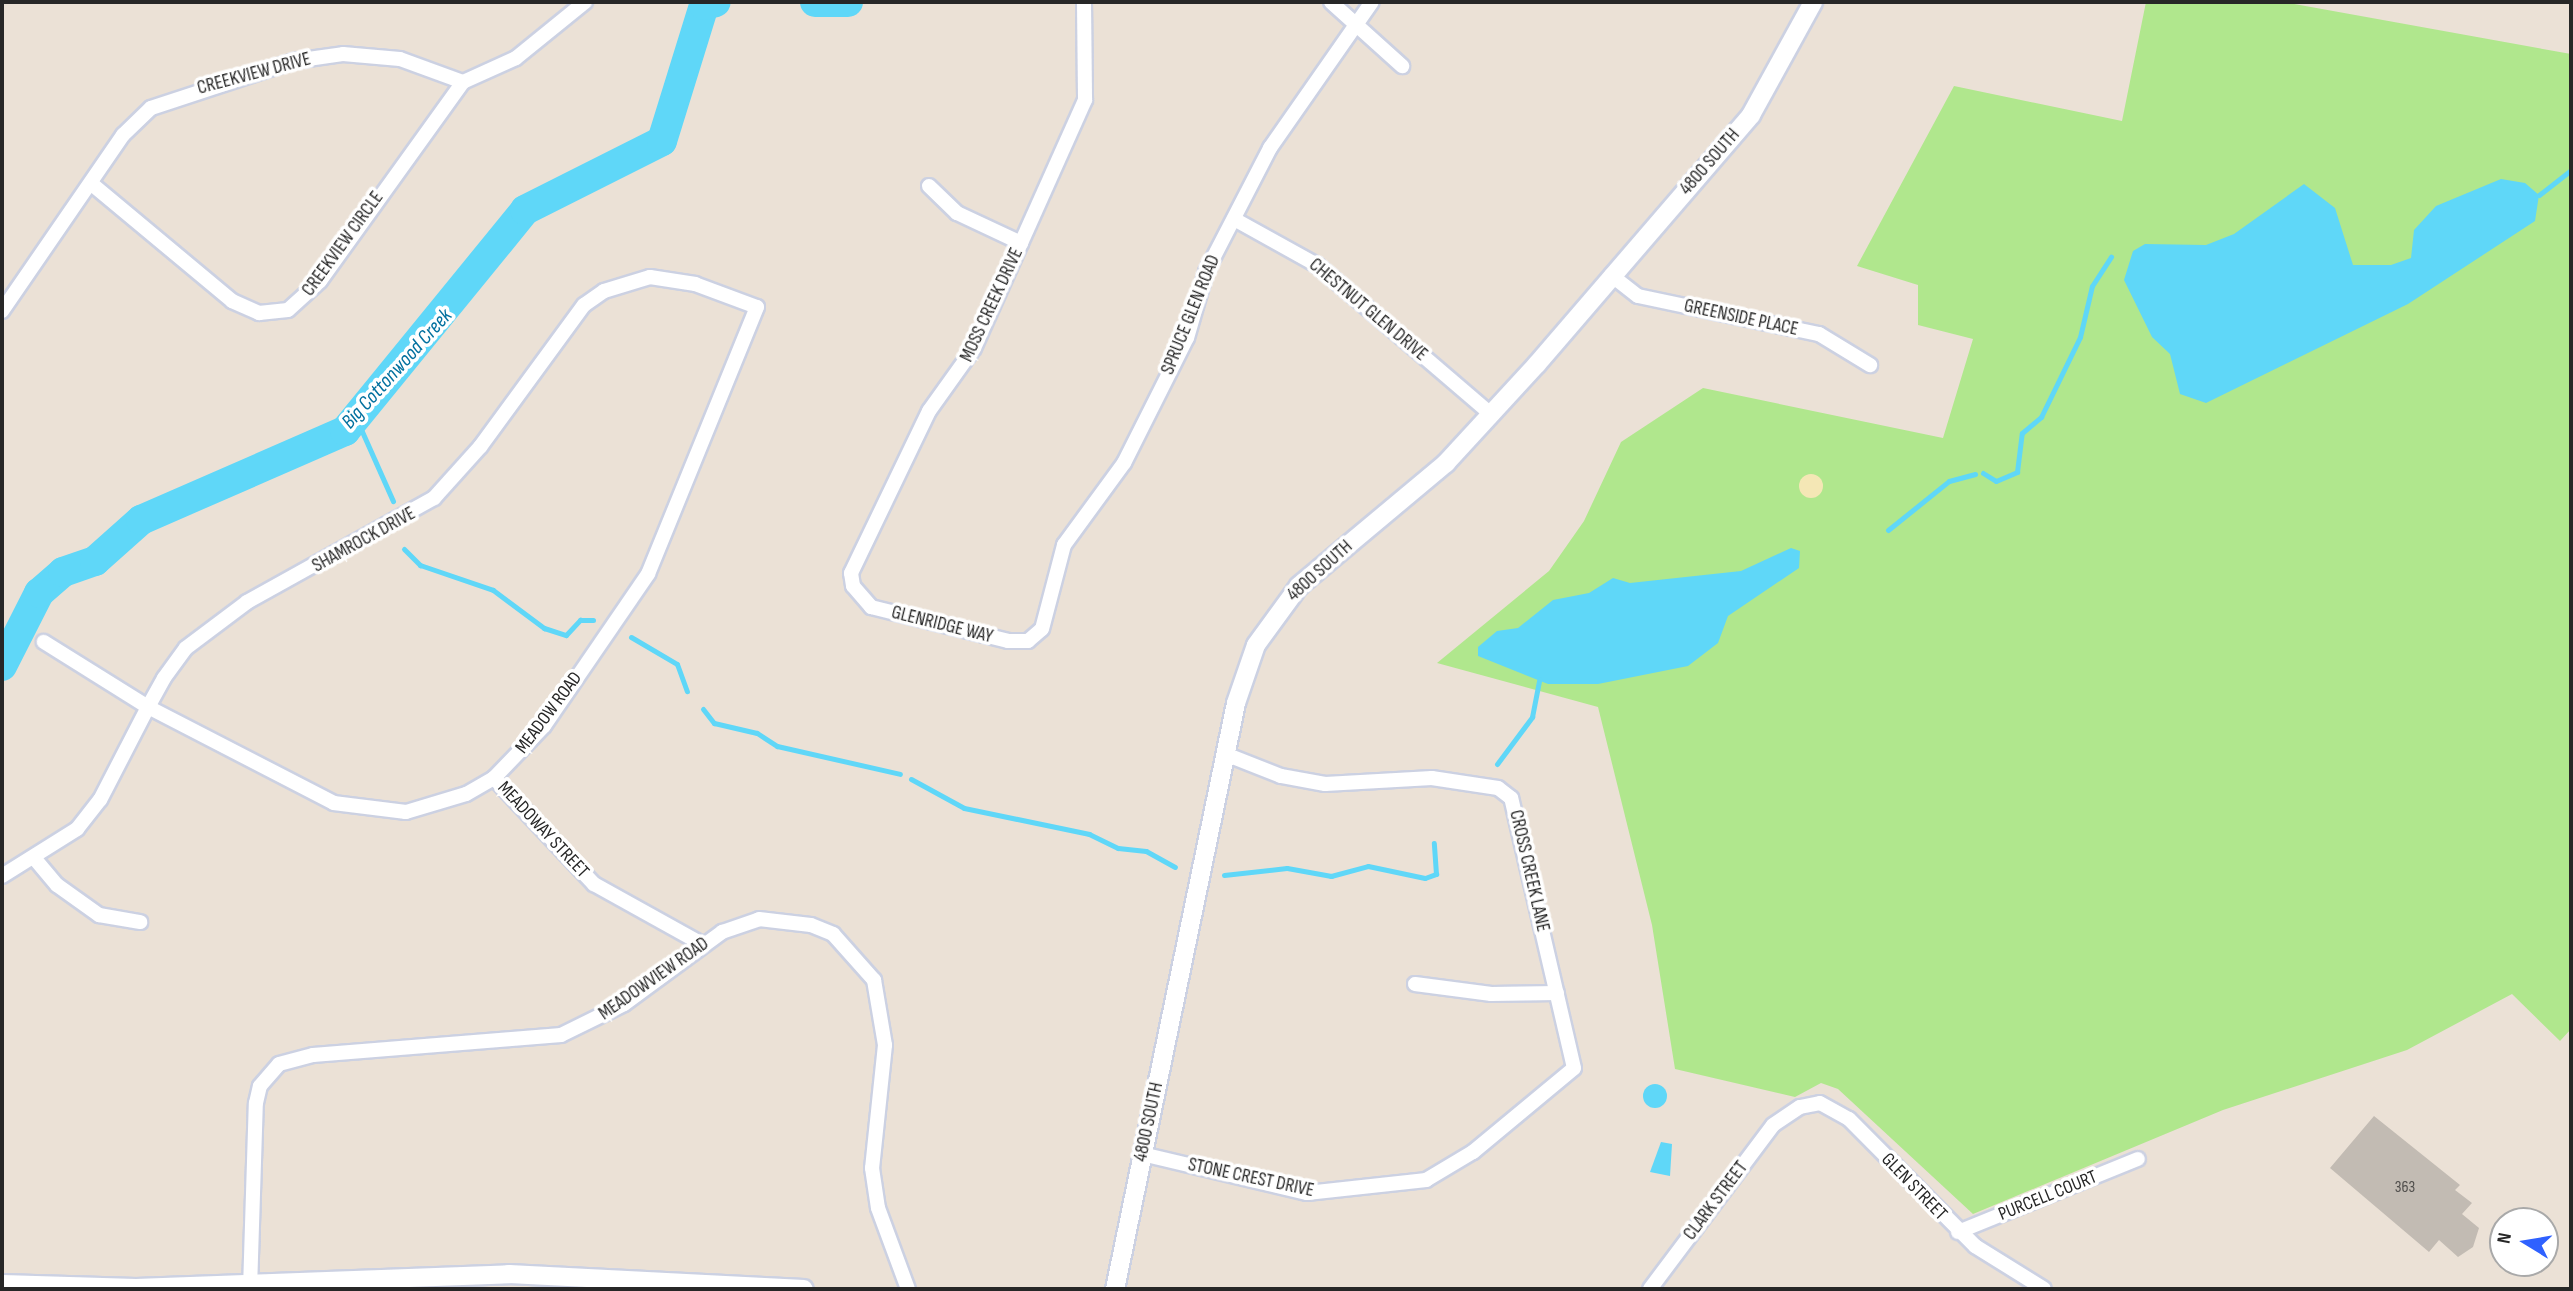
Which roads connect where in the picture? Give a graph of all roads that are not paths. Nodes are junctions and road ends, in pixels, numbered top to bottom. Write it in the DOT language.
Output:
graph roads {
  1 [pos="585,2"];
  2 [pos="1084,2"];
  3 [pos="1331,2"];
  4 [pos="1372,2"];
  5 [pos="1813,2"];
  6 [pos="1356,26"];
  7 [pos="1402,66"];
  8 [pos="463,82"];
  9 [pos="93,185"];
  10 [pos="929,186"];
  11 [pos="1234,219"];
  12 [pos="1021,243"];
  13 [pos="1611,275"];
  14 [pos="757,307"];
  15 [pos="2,311"];
  16 [pos="1870,365"];
  17 [pos="1492,415"];
  18 [pos="856,592"];
  19 [pos="1033,637"];
  20 [pos="44,642"];
  21 [pos="148,707"];
  22 [pos="1225,754"];
  23 [pos="494,778"];
  24 [pos="35,859"];
  25 [pos="2,876"];
  26 [pos="140,922"];
  27 [pos="702,944"];
  28 [pos="1415,984"];
  29 [pos="1557,993"];
  30 [pos="1574,1068"];
  31 [pos="1785,1115"];
  32 [pos="1142,1154"];
  33 [pos="2138,1159"];
  34 [pos="1958,1232"];
  35 [pos="570,1282"];
  36 [pos="2,1283"];
  37 [pos="250,1286"];
  38 [pos="804,1289"];
  39 [pos="908,1289"];
  40 [pos="1115,1289"];
  41 [pos="1650,1289"];
  42 [pos="2044,1289"];
  1 -- 8 [label="street"];
  2 -- 12 [label="street, MOSS CREEK DRIVE"];
  3 -- 6 [label="street"];
  4 -- 6 [label="street, SPRUCE GLEN ROAD"];
  5 -- 13 [label="street, 4800 SOUTH"];
  6 -- 7 [label="street"];
  6 -- 11 [label="street, SPRUCE GLEN ROAD"];
  8 -- 9 [label="street, CREEKVIEW DRIVE"];
  8 -- 9 [label="street, CREEKVIEW CIRCLE"];
  9 -- 15 [label="street, CREEKVIEW DRIVE"];
  10 -- 12 [label="street"];
  11 -- 17 [label="street, CHESTNUT GLEN DRIVE"];
  11 -- 19 [label="street, SPRUCE GLEN ROAD"];
  12 -- 18 [label="street, MOSS CREEK DRIVE"];
  13 -- 16 [label="street, GREENSIDE PLACE"];
  13 -- 17 [label="street, 4800 SOUTH"];
  14 -- 21 [label="street, SHAMROCK DRIVE"];
  14 -- 23 [label="street, MEADOW ROAD"];
  17 -- 22 [label="street, 4800 SOUTH"];
  18 -- 19 [label="street, GLENRIDGE WAY"];
  20 -- 21 [label="street, MEADOW ROAD"];
  21 -- 23 [label="street, MEADOW ROAD"];
  21 -- 24 [label="street, SHAMROCK DRIVE"];
  22 -- 29 [label="street, CROSS CREEK LANE"];
  22 -- 32 [label="street, 4800 SOUTH"];
  23 -- 27 [label="street, MEADOWAY STREET"];
  24 -- 25 [label="street, SHAMROCK DRIVE"];
  24 -- 26 [label="street"];
  27 -- 37 [label="street, MEADOWVIEW ROAD"];
  27 -- 39 [label="street, MEADOWVIEW ROAD"];
  28 -- 29 [label="street"];
  29 -- 30 [label="street, CROSS CREEK LANE"];
  30 -- 32 [label="street, STONE CREST DRIVE"];
  31 -- 34 [label="street, GLEN STREET"];
  31 -- 41 [label="street, CLARK STREET"];
  32 -- 40 [label="street, 4800 SOUTH"];
  33 -- 34 [label="street, PURCELL COURT"];
  34 -- 42 [label="street, GLEN STREET"];
  35 -- 37 [label="street"];
  35 -- 38 [label="street"];
  36 -- 37 [label="street"];
}
